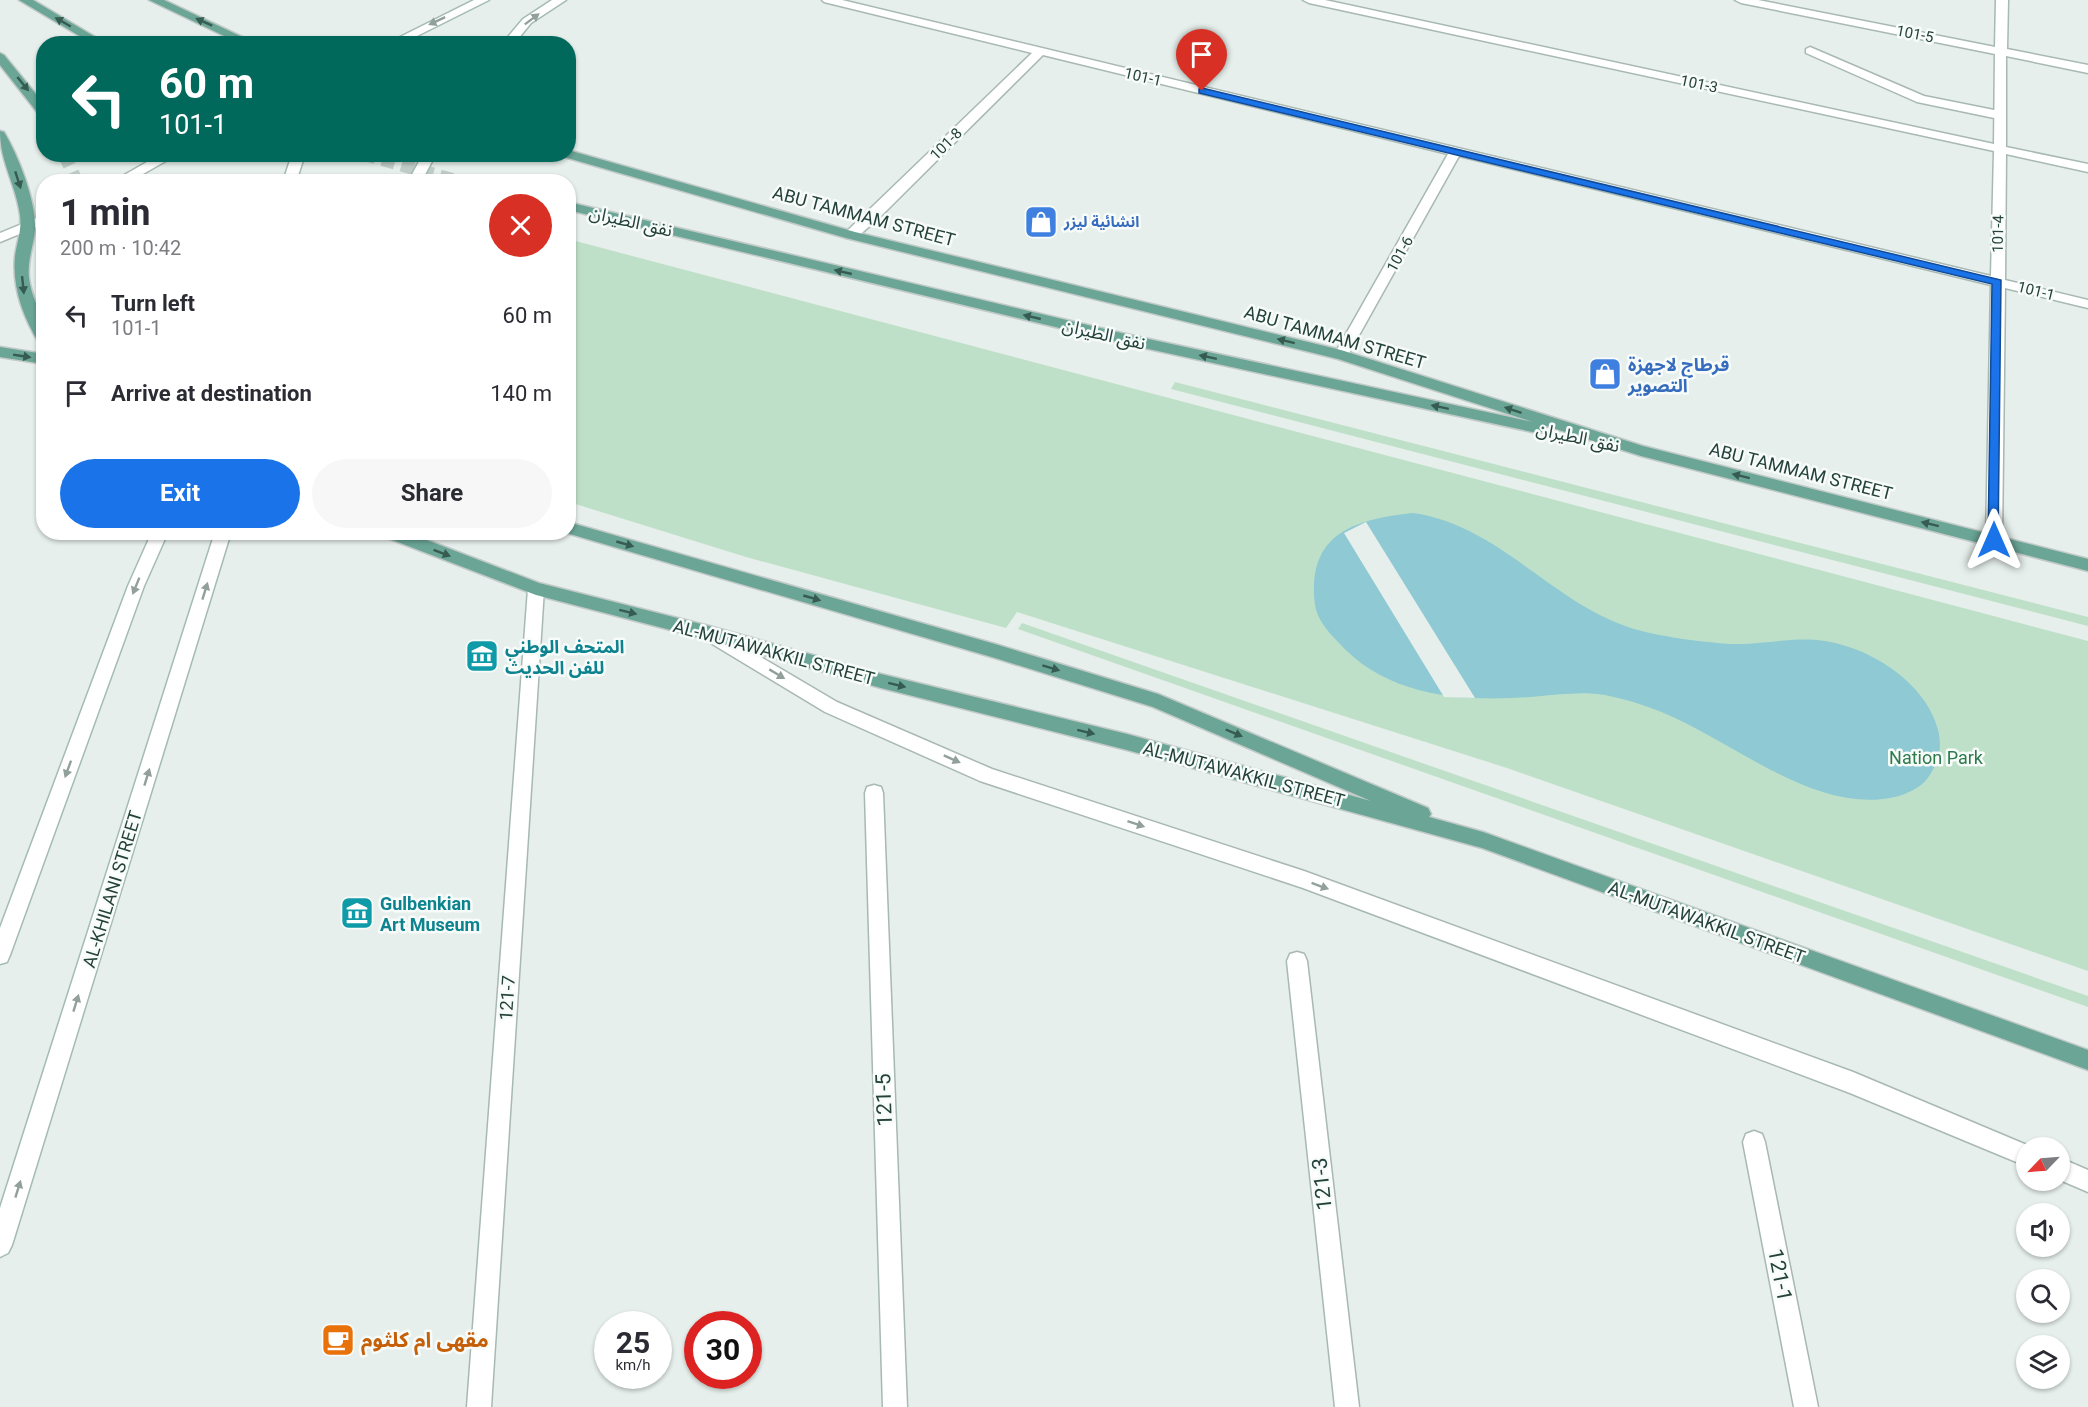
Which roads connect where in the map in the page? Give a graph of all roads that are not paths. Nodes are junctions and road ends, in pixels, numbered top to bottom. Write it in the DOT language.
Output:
graph roads {
  1 [pos="25,0"];
  2 [pos="155,0"];
  3 [pos="483,0"];
  4 [pos="560,0"];
  5 [pos="828,0"];
  6 [pos="1309,0"];
  7 [pos="1741,0"];
  8 [pos="2002,0"];
  9 [pos="88,36"];
  10 [pos="234,36"];
  11 [pos="408,36"];
  12 [pos="514,36"];
  13 [pos="1810,51"];
  14 [pos="2001,51"];
  15 [pos="1040,52"];
  16 [pos="0,57"];
  17 [pos="2088,69"];
  18 [pos="36,102"];
  19 [pos="1999,115"];
  20 [pos="0,135"];
  21 [pos="2000,149"];
  22 [pos="1456,152"];
  23 [pos="576,156"];
  24 [pos="157,162"];
  25 [pos="2088,168"];
  26 [pos="133,174"];
  27 [pos="576,208"];
  28 [pos="36,223"];
  29 [pos="28,227"];
  30 [pos="850,235"];
  31 [pos="0,238"];
  32 [pos="1997,282"];
  33 [pos="2088,304"];
  34 [pos="36,328"];
  35 [pos="0,352"];
  36 [pos="1341,355"];
  37 [pos="36,358"];
  38 [pos="1641,451"];
  39 [pos="576,530"];
  40 [pos="156,540"];
  41 [pos="221,540"];
  42 [pos="408,540"];
  43 [pos="1994,540"];
  44 [pos="2088,565"];
  45 [pos="536,589"];
  46 [pos="709,633"];
  47 [pos="874,793"];
  48 [pos="1483,840"];
  49 [pos="0,955"];
  50 [pos="1297,961"];
  51 [pos="2088,1060"];
  52 [pos="1754,1142"];
  53 [pos="2016,1151"];
  54 [pos="2070,1173"];
  55 [pos="2088,1180"];
  56 [pos="0,1245"];
  57 [pos="479,1407"];
  58 [pos="895,1407"];
  59 [pos="1347,1407"];
  60 [pos="1806,1407"];
  9 -- 1 [label="main road, one-way"];
  10 -- 2 [label="main road, one-way"];
  3 -- 11 [label="street, one-way"];
  12 -- 4 [label="street, one-way"];
  5 -- 15 [label="street, 101-1"];
  6 -- 21 [label="street, 101-3"];
  7 -- 14 [label="street, 101-5"];
  8 -- 14 [label="street, 101-4"];
  13 -- 19 [label="street"];
  14 -- 17 [label="street, 101-5"];
  14 -- 19 [label="street, 101-4"];
  15 -- 22 [label="street, 101-1"];
  15 -- 30 [label="street, 101-8"];
  16 -- 18 [label="main road, one-way"];
  19 -- 21 [label="street, 101-4"];
  20 -- 29 [label="main road, one-way"];
  21 -- 25 [label="street, 101-3"];
  21 -- 32 [label="street, 101-4"];
  22 -- 32 [label="street, 101-1"];
  22 -- 36 [label="street, 101-6"];
  23 -- 30 [label="main road, ABU TAMMAM STREET"];
  24 -- 26 [label="street"];
  38 -- 27 [label="main road, نفق الطيران, one-way"];
  28 -- 29 [label="street"];
  29 -- 31 [label="street"];
  29 -- 34 [label="main road, one-way"];
  36 -- 30 [label="main road, ABU TAMMAM STREET, one-way"];
  32 -- 33 [label="street, 101-1"];
  32 -- 43 [label="street, 101-4"];
  35 -- 37 [label="main road, one-way"];
  38 -- 36 [label="main road, ABU TAMMAM STREET, one-way"];
  43 -- 38 [label="main road, ABU TAMMAM STREET, one-way"];
  39 -- 48 [label="main road, one-way"];
  40 -- 49 [label="street, one-way"];
  56 -- 41 [label="street, AL-KHILANI STREET, one-way"];
  42 -- 45 [label="main road, AL-MUTAWAKKIL STREET, one-way"];
  43 -- 44 [label="main road, ABU TAMMAM STREET"];
  45 -- 46 [label="main road, AL-MUTAWAKKIL STREET, one-way"];
  45 -- 57 [label="street, 121-7"];
  46 -- 48 [label="main road, AL-MUTAWAKKIL STREET, one-way"];
  46 -- 53 [label="street, one-way"];
  47 -- 58 [label="street, 121-5"];
  48 -- 51 [label="main road, AL-MUTAWAKKIL STREET"];
  50 -- 59 [label="street, 121-3"];
  52 -- 60 [label="street, 121-1"];
  54 -- 55 [label="street"];
}
